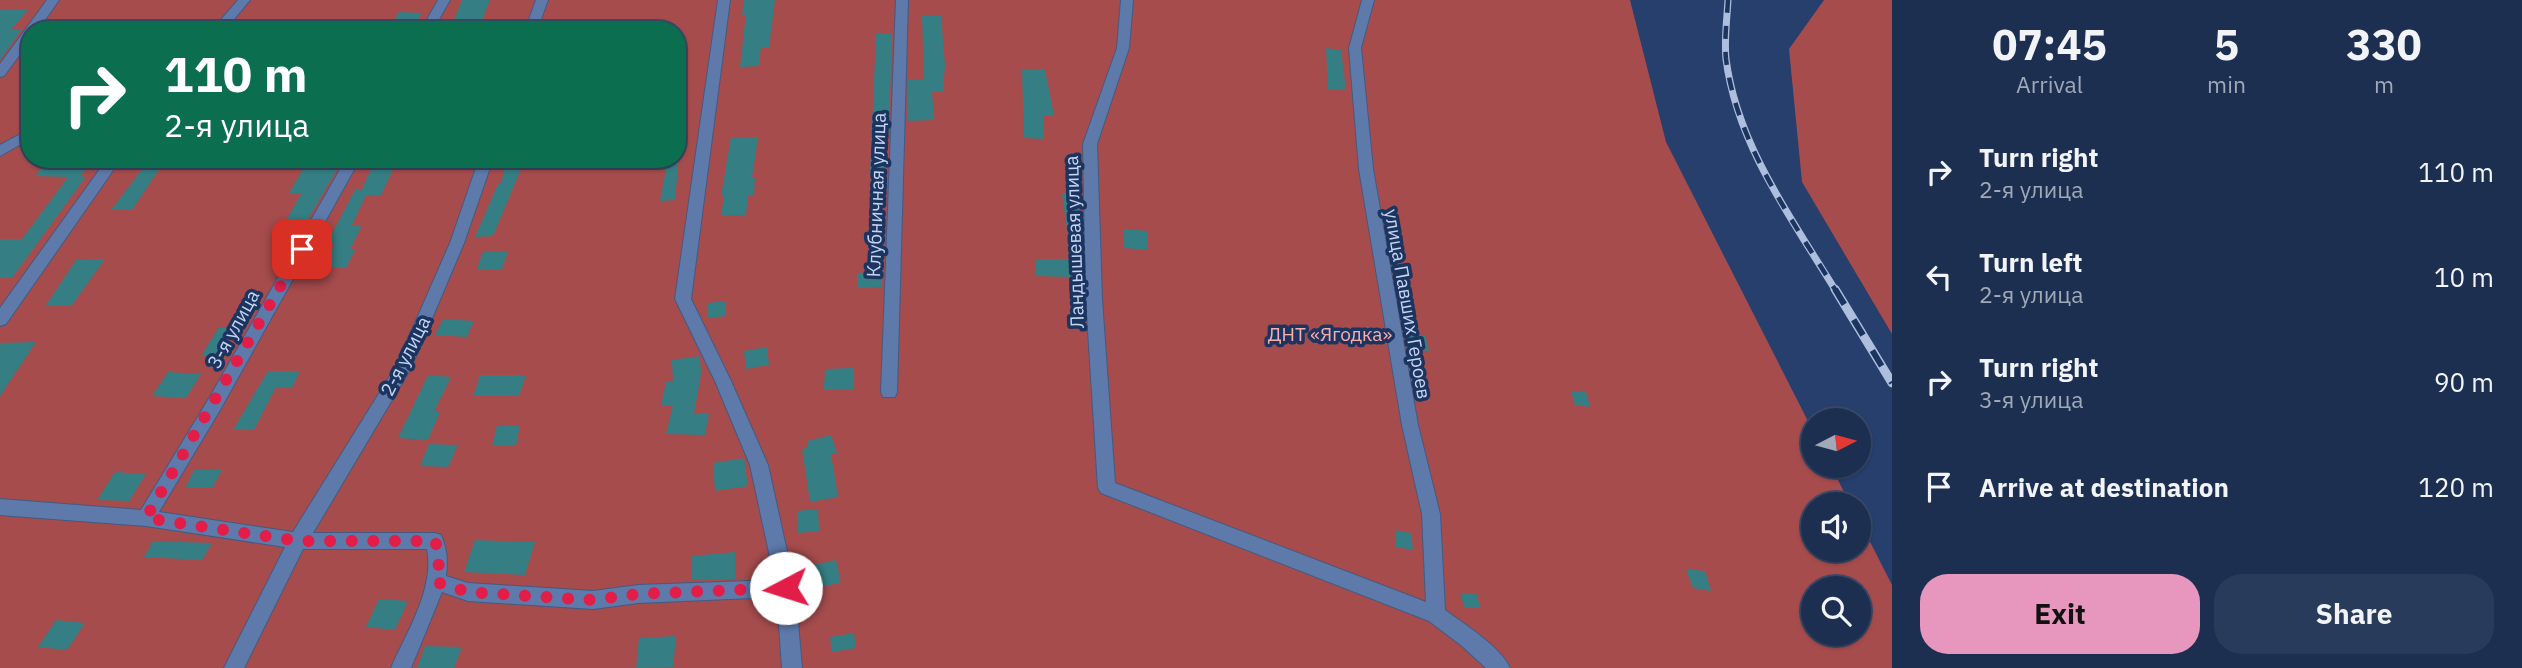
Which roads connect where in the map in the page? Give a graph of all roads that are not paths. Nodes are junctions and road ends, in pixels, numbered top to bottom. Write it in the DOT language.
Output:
graph roads {
  1 [pos="54,0"];
  2 [pos="244,0"];
  3 [pos="444,0"];
  4 [pos="542,0"];
  5 [pos="724,0"];
  6 [pos="902,0"];
  7 [pos="1126,0"];
  8 [pos="1368,0"];
  9 [pos="38,21"];
  10 [pos="226,21"];
  11 [pos="432,21"];
  12 [pos="534,21"];
  13 [pos="21,45"];
  14 [pos="0,73"];
  15 [pos="21,138"];
  16 [pos="0,151"];
  17 [pos="108,168"];
  18 [pos="348,168"];
  19 [pos="483,168"];
  20 [pos="0,320"];
  21 [pos="889,392"];
  22 [pos="0,507"];
  23 [pos="146,518"];
  24 [pos="298,541"];
  25 [pos="436,582"];
  26 [pos="786,588"];
  27 [pos="1436,615"];
  28 [pos="234,668"];
  29 [pos="401,668"];
  30 [pos="792,668"];
  31 [pos="1500,668"];
  1 -- 9 [label="street"];
  2 -- 10 [label="street"];
  3 -- 11 [label="street"];
  4 -- 12 [label="street"];
  5 -- 26 [label="street"];
  6 -- 21 [label="street, Клубничная улица"];
  7 -- 27 [label="street, Ландышевая улица"];
  8 -- 27 [label="street, улица Павших Героев"];
  13 -- 14 [label="street"];
  15 -- 16 [label="street"];
  17 -- 20 [label="street"];
  18 -- 23 [label="street, 3-я улица"];
  19 -- 24 [label="street, 2-я улица"];
  22 -- 23 [label="street"];
  23 -- 24 [label="street"];
  24 -- 25 [label="street"];
  24 -- 28 [label="street, 2-я улица"];
  25 -- 26 [label="street"];
  25 -- 29 [label="street"];
  26 -- 30 [label="street"];
  27 -- 31 [label="street"];
}
